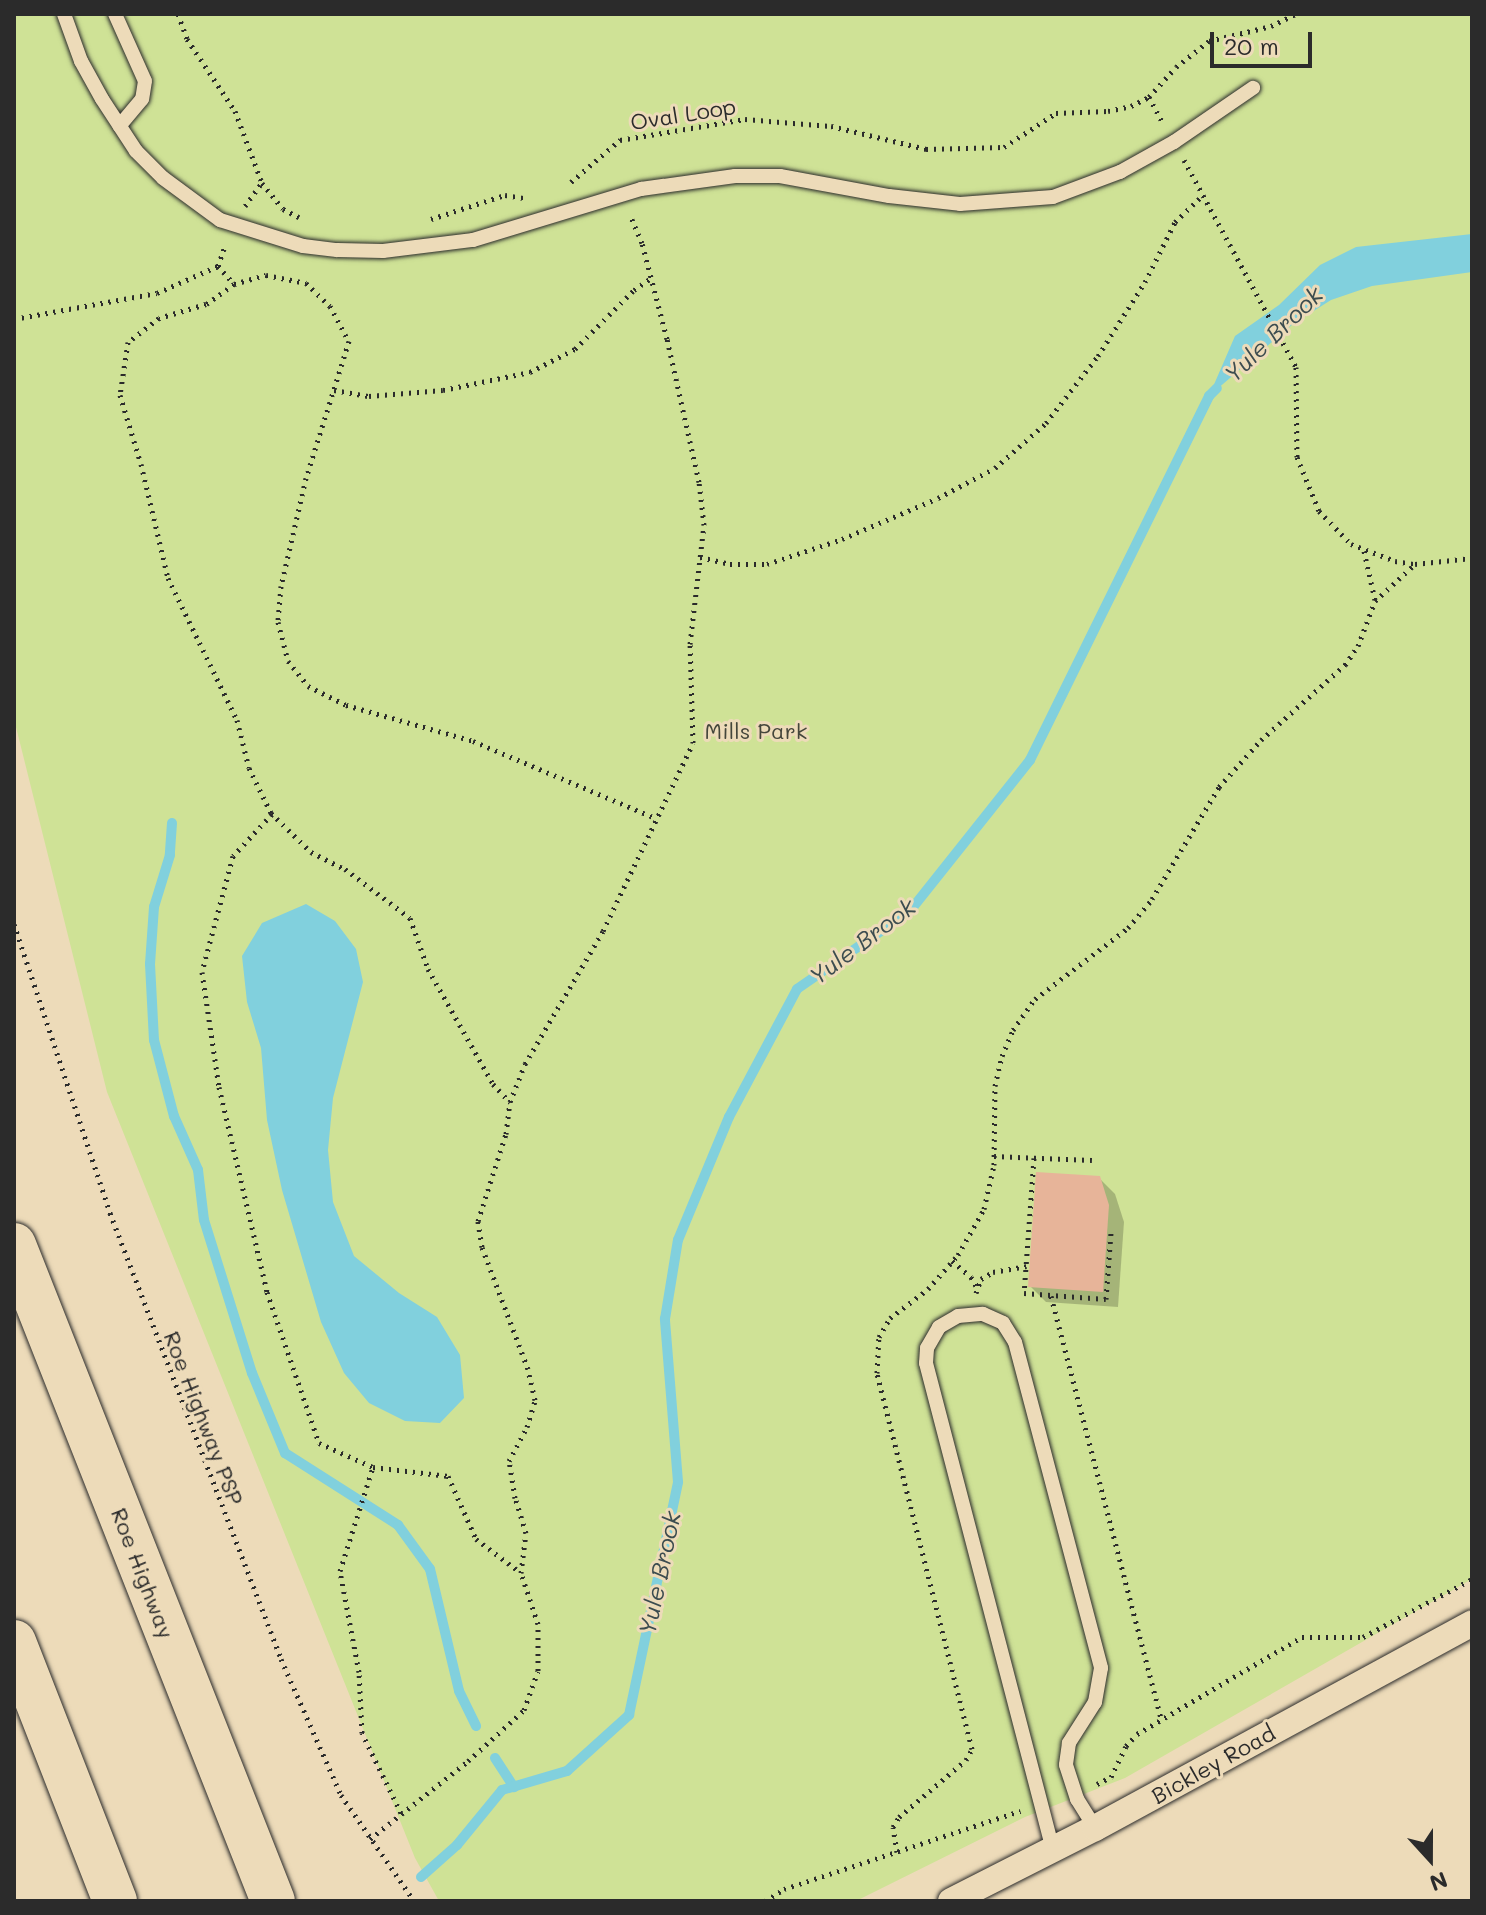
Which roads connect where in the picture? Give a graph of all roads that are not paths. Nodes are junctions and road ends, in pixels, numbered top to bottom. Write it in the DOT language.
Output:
graph roads {
  1 [pos="64,14"];
  2 [pos="115,14"];
  3 [pos="1253,88"];
  4 [pos="119,126"];
  5 [pos="14,1245"];
  6 [pos="1472,1623"];
  7 [pos="14,1642"];
  8 [pos="1095,1828"];
  9 [pos="1053,1850"];
  10 [pos="115,1901"];
  11 [pos="273,1901"];
  12 [pos="951,1901"];
  1 -- 4 [label="lane"];
  2 -- 4 [label="lane"];
  3 -- 4 [label="lane"];
  5 -- 11 [label="highway, Roe Highway"];
  6 -- 8 [label="street, Bickley Road"];
  7 -- 10 [label="highway"];
  8 -- 9 [label="street, Bickley Road"];
  8 -- 9 [label="lane"];
  9 -- 12 [label="street, Bickley Road"];
}
